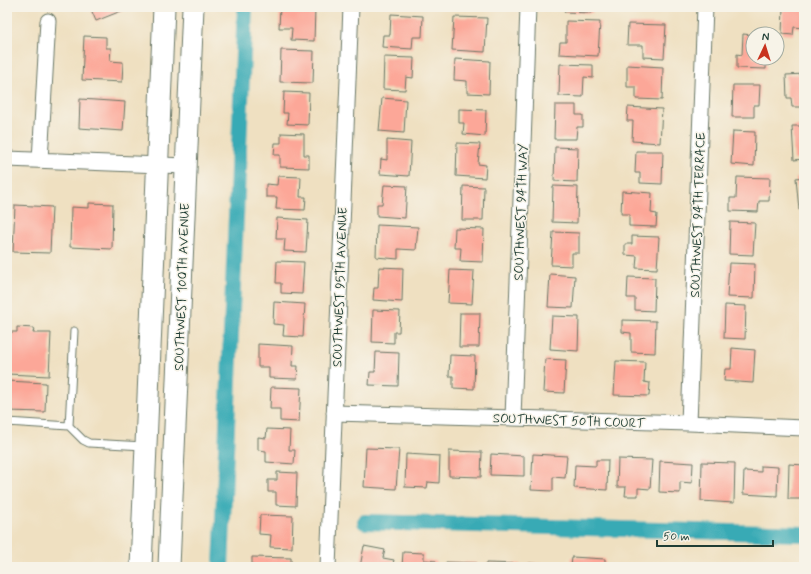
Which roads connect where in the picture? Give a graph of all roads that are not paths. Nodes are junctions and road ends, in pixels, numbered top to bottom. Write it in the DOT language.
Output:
graph roads {
  1 [pos="164,7"];
  2 [pos="192,7"];
  3 [pos="351,7"];
  4 [pos="528,7"];
  5 [pos="705,7"];
  6 [pos="48,22"];
  7 [pos="7,159"];
  8 [pos="40,160"];
  9 [pos="157,165"];
  10 [pos="186,166"];
  11 [pos="74,331"];
  12 [pos="334,413"];
  13 [pos="513,418"];
  14 [pos="7,422"];
  15 [pos="689,423"];
  16 [pos="69,426"];
  17 [pos="804,428"];
  18 [pos="146,446"];
  19 [pos="141,567"];
  20 [pos="169,567"];
  21 [pos="328,567"];
  1 -- 9 [label="main road"];
  2 -- 10 [label="main road, SOUTHWEST 100TH AVENUE"];
  3 -- 12 [label="street, SOUTHWEST 95TH AVENUE"];
  4 -- 13 [label="street, SOUTHWEST 94TH WAY"];
  5 -- 15 [label="street, SOUTHWEST 94TH TERRACE"];
  6 -- 8 [label="street"];
  7 -- 8 [label="street"];
  8 -- 9 [label="street"];
  9 -- 10 [label="street"];
  9 -- 18 [label="main road"];
  10 -- 20 [label="main road, SOUTHWEST 100TH AVENUE"];
  11 -- 16 [label="lane"];
  12 -- 13 [label="street, SOUTHWEST 50TH COURT"];
  12 -- 21 [label="street, SOUTHWEST 95TH AVENUE"];
  13 -- 15 [label="street, SOUTHWEST 50TH COURT"];
  14 -- 16 [label="lane"];
  15 -- 17 [label="street, SOUTHWEST 50TH COURT"];
  16 -- 18 [label="lane"];
  18 -- 19 [label="main road"];
}
